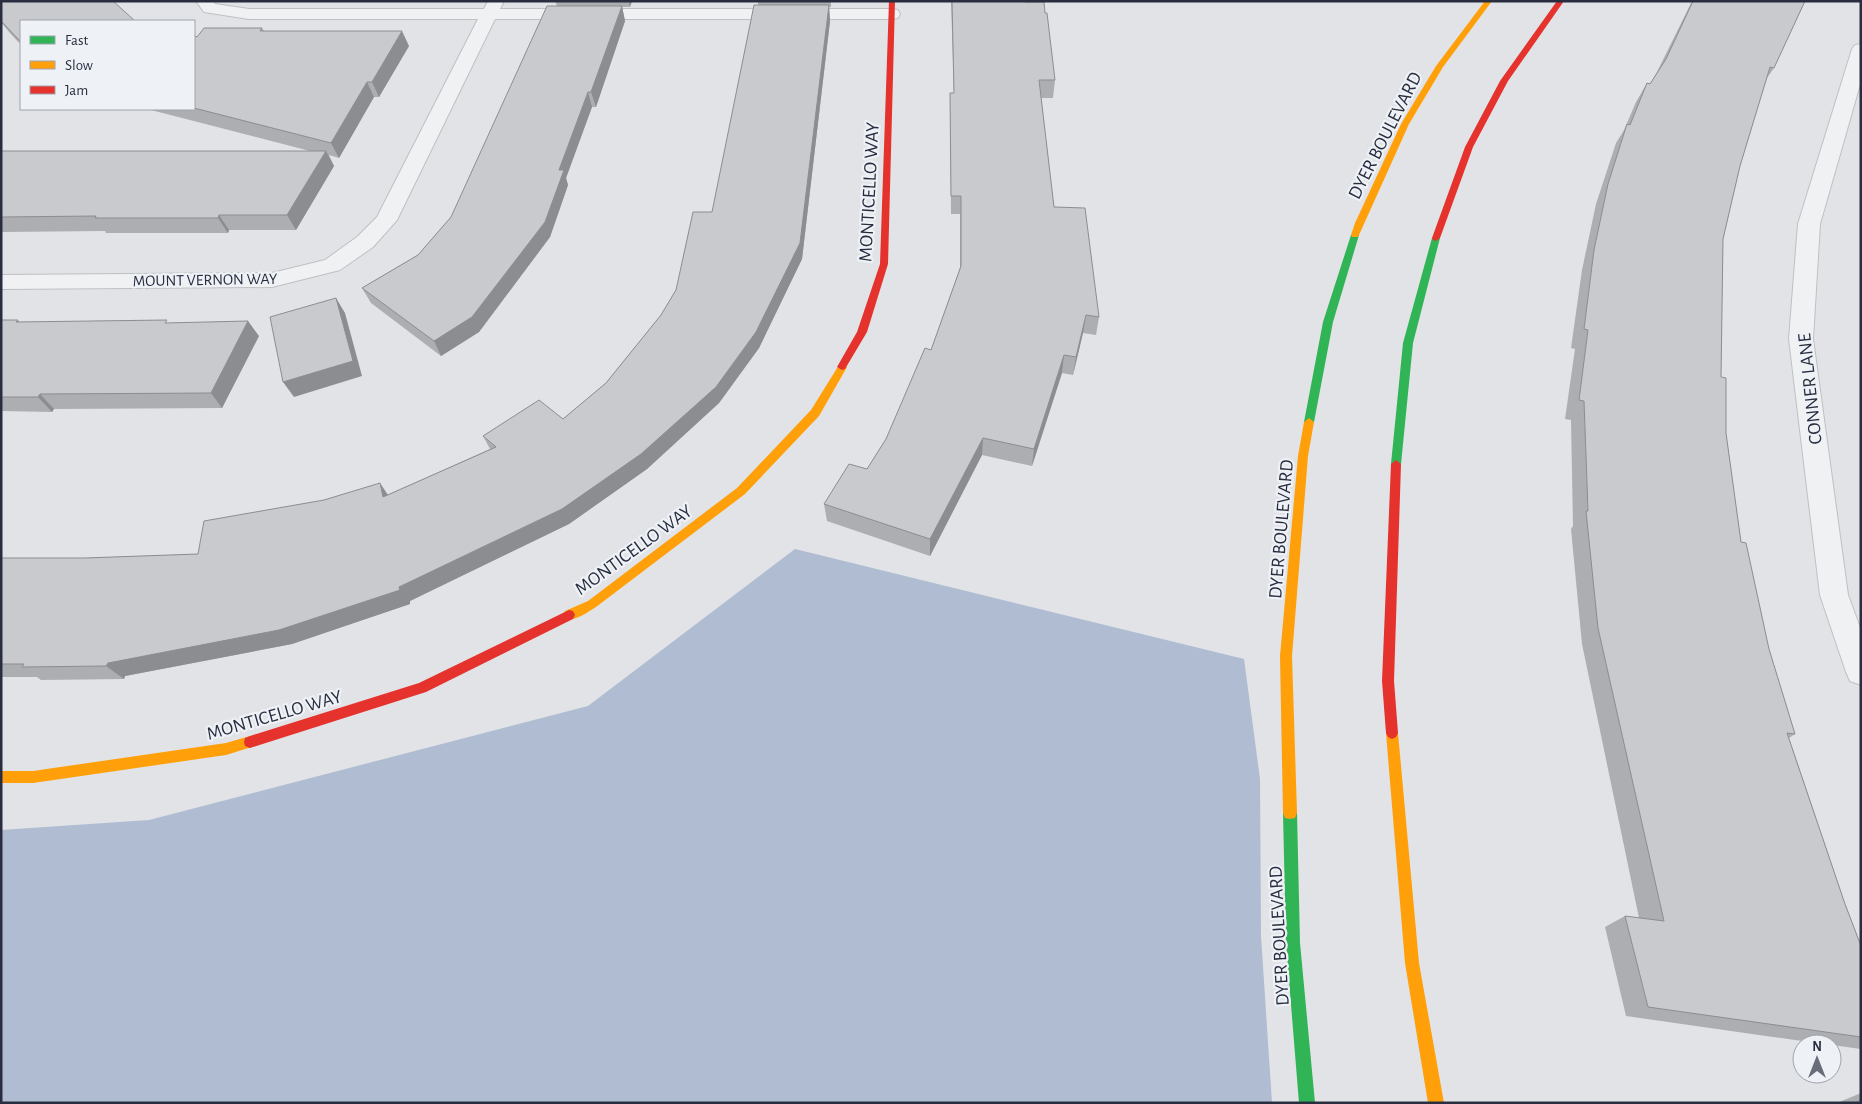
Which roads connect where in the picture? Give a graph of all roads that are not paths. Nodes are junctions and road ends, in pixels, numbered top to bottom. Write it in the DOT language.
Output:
graph roads {
  1 [pos="204,1"];
  2 [pos="1488,1"];
  3 [pos="1560,1"];
  4 [pos="493,7"];
  5 [pos="892,8"];
  6 [pos="1859,58"];
  7 [pos="1,282"];
  8 [pos="1861,672"];
  9 [pos="1,777"];
  10 [pos="1307,1103"];
  11 [pos="1436,1103"];
  1 -- 4 [label="street"];
  2 -- 10 [label="main road, DYER BOULEVARD"];
  3 -- 11 [label="main road"];
  4 -- 5 [label="street"];
  4 -- 7 [label="street, MOUNT VERNON WAY"];
  5 -- 9 [label="main road, MONTICELLO WAY"];
  6 -- 8 [label="street, CONNER LANE"];
}
